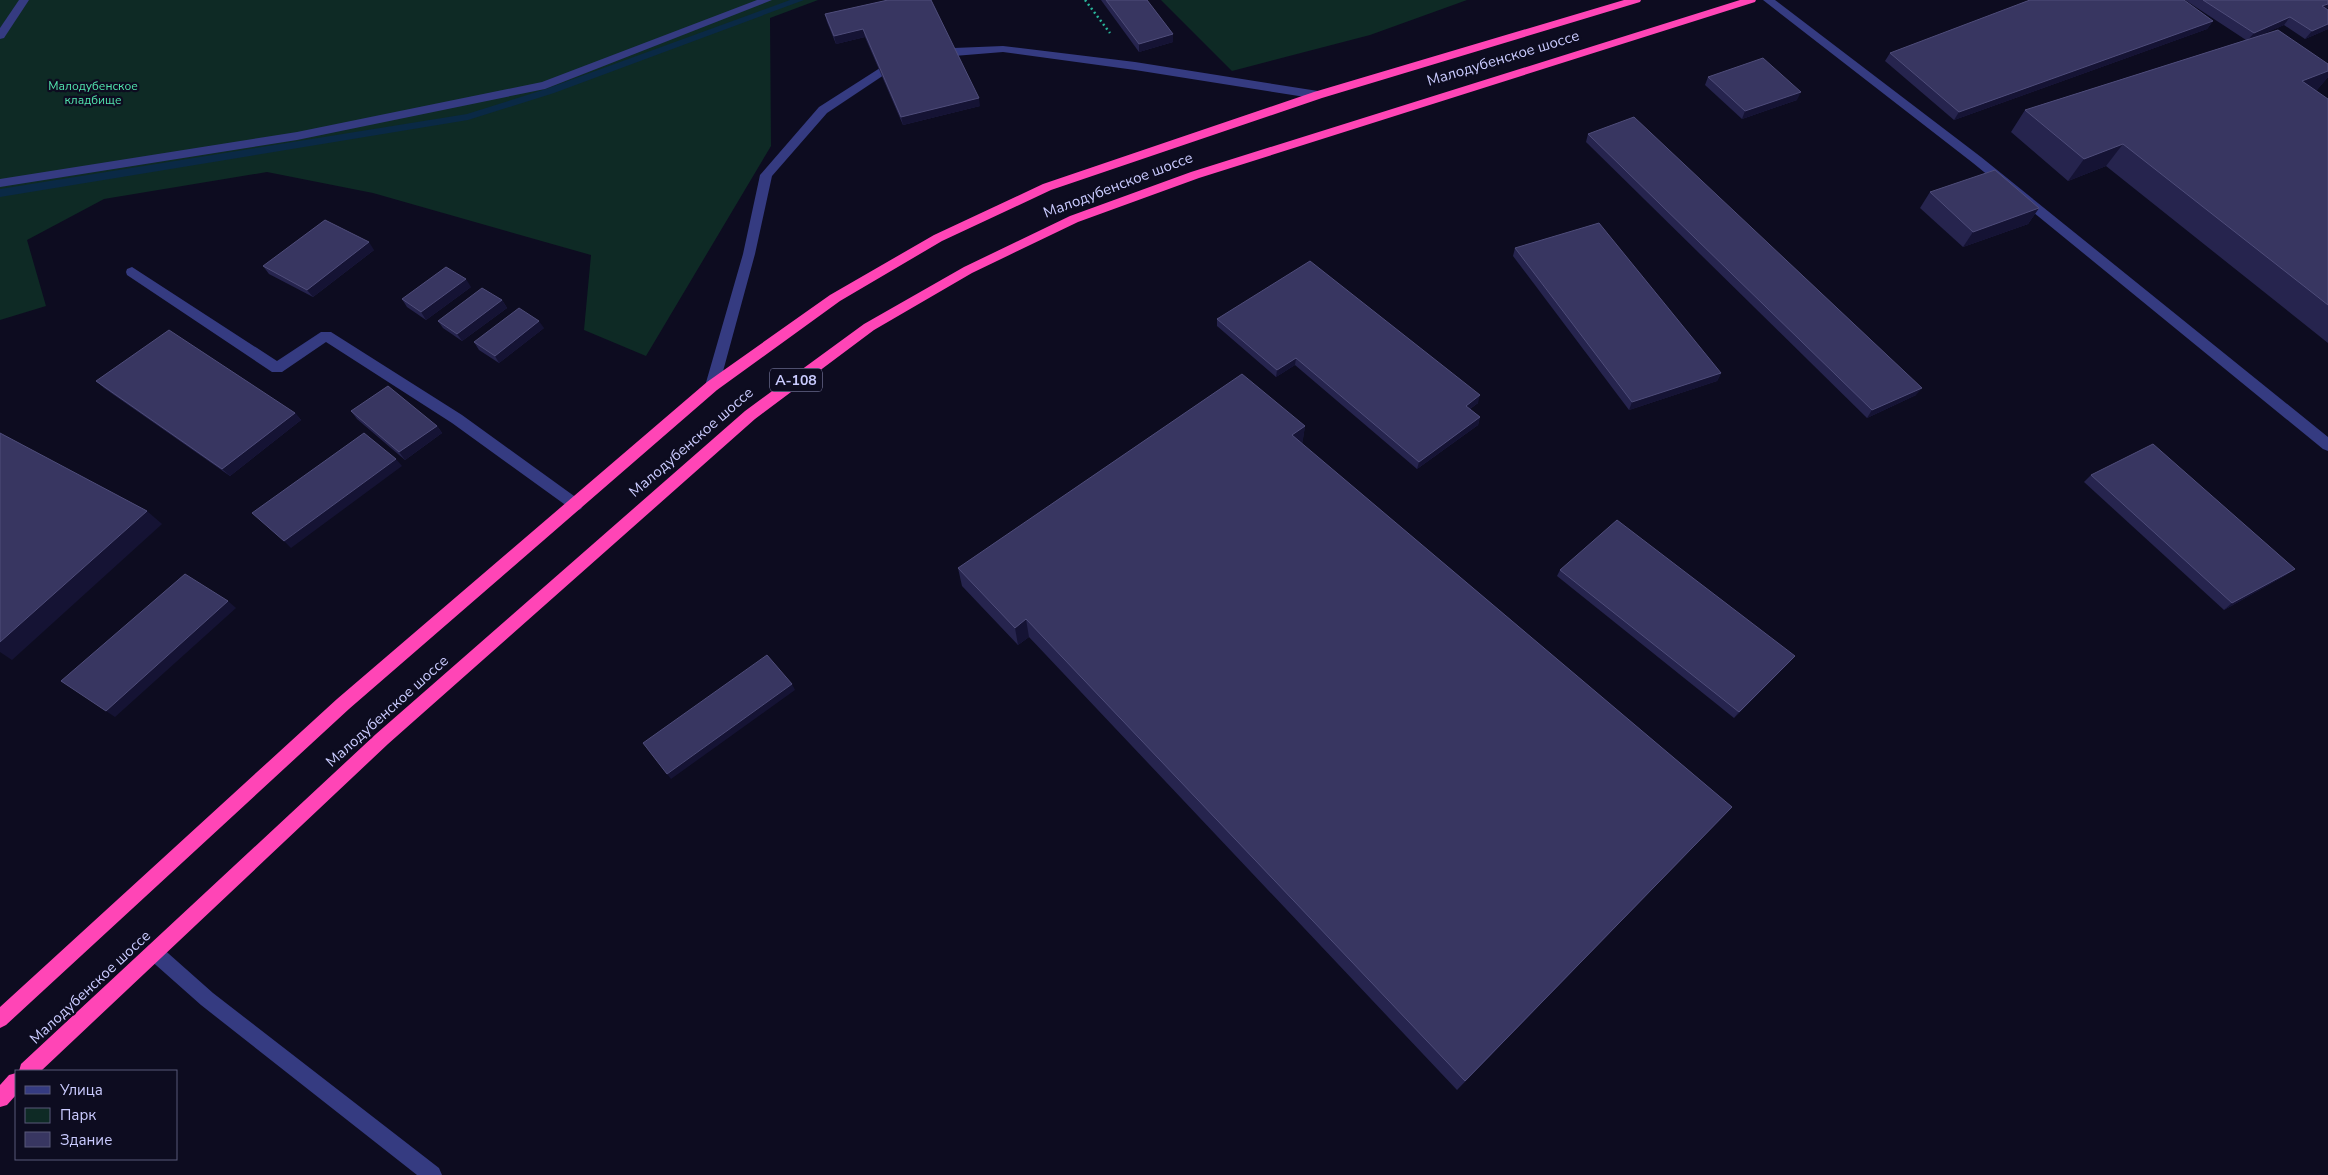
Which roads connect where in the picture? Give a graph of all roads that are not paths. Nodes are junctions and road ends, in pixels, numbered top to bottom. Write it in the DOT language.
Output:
graph roads {
  1 [pos="24,0"];
  2 [pos="767,0"];
  3 [pos="1636,0"];
  4 [pos="1751,0"];
  5 [pos="1768,0"];
  6 [pos="0,36"];
  7 [pos="954,52"];
  8 [pos="880,72"];
  9 [pos="1318,95"];
  10 [pos="0,183"];
  11 [pos="132,272"];
  12 [pos="712,386"];
  13 [pos="2328,445"];
  14 [pos="576,505"];
  15 [pos="154,952"];
  16 [pos="0,1019"];
  17 [pos="29,1070"];
  18 [pos="15,1083"];
  19 [pos="0,1098"];
  20 [pos="432,1175"];
  1 -- 6 [label="lane"];
  2 -- 10 [label="lane"];
  3 -- 9 [label="highway, Малодубенское шоссе / А-108"];
  4 -- 15 [label="highway, Малодубенское шоссе / А-108"];
  5 -- 13 [label="lane"];
  7 -- 9 [label="lane"];
  8 -- 12 [label="lane"];
  9 -- 12 [label="highway, Малодубенское шоссе / А-108"];
  11 -- 14 [label="lane"];
  12 -- 14 [label="highway, Малодубенское шоссе / А-108"];
  14 -- 16 [label="highway, Малодубенское шоссе / А-108"];
  15 -- 17 [label="highway, Малодубенское шоссе / А-108"];
  15 -- 20 [label="lane"];
  18 -- 19 [label="highway"];
}
